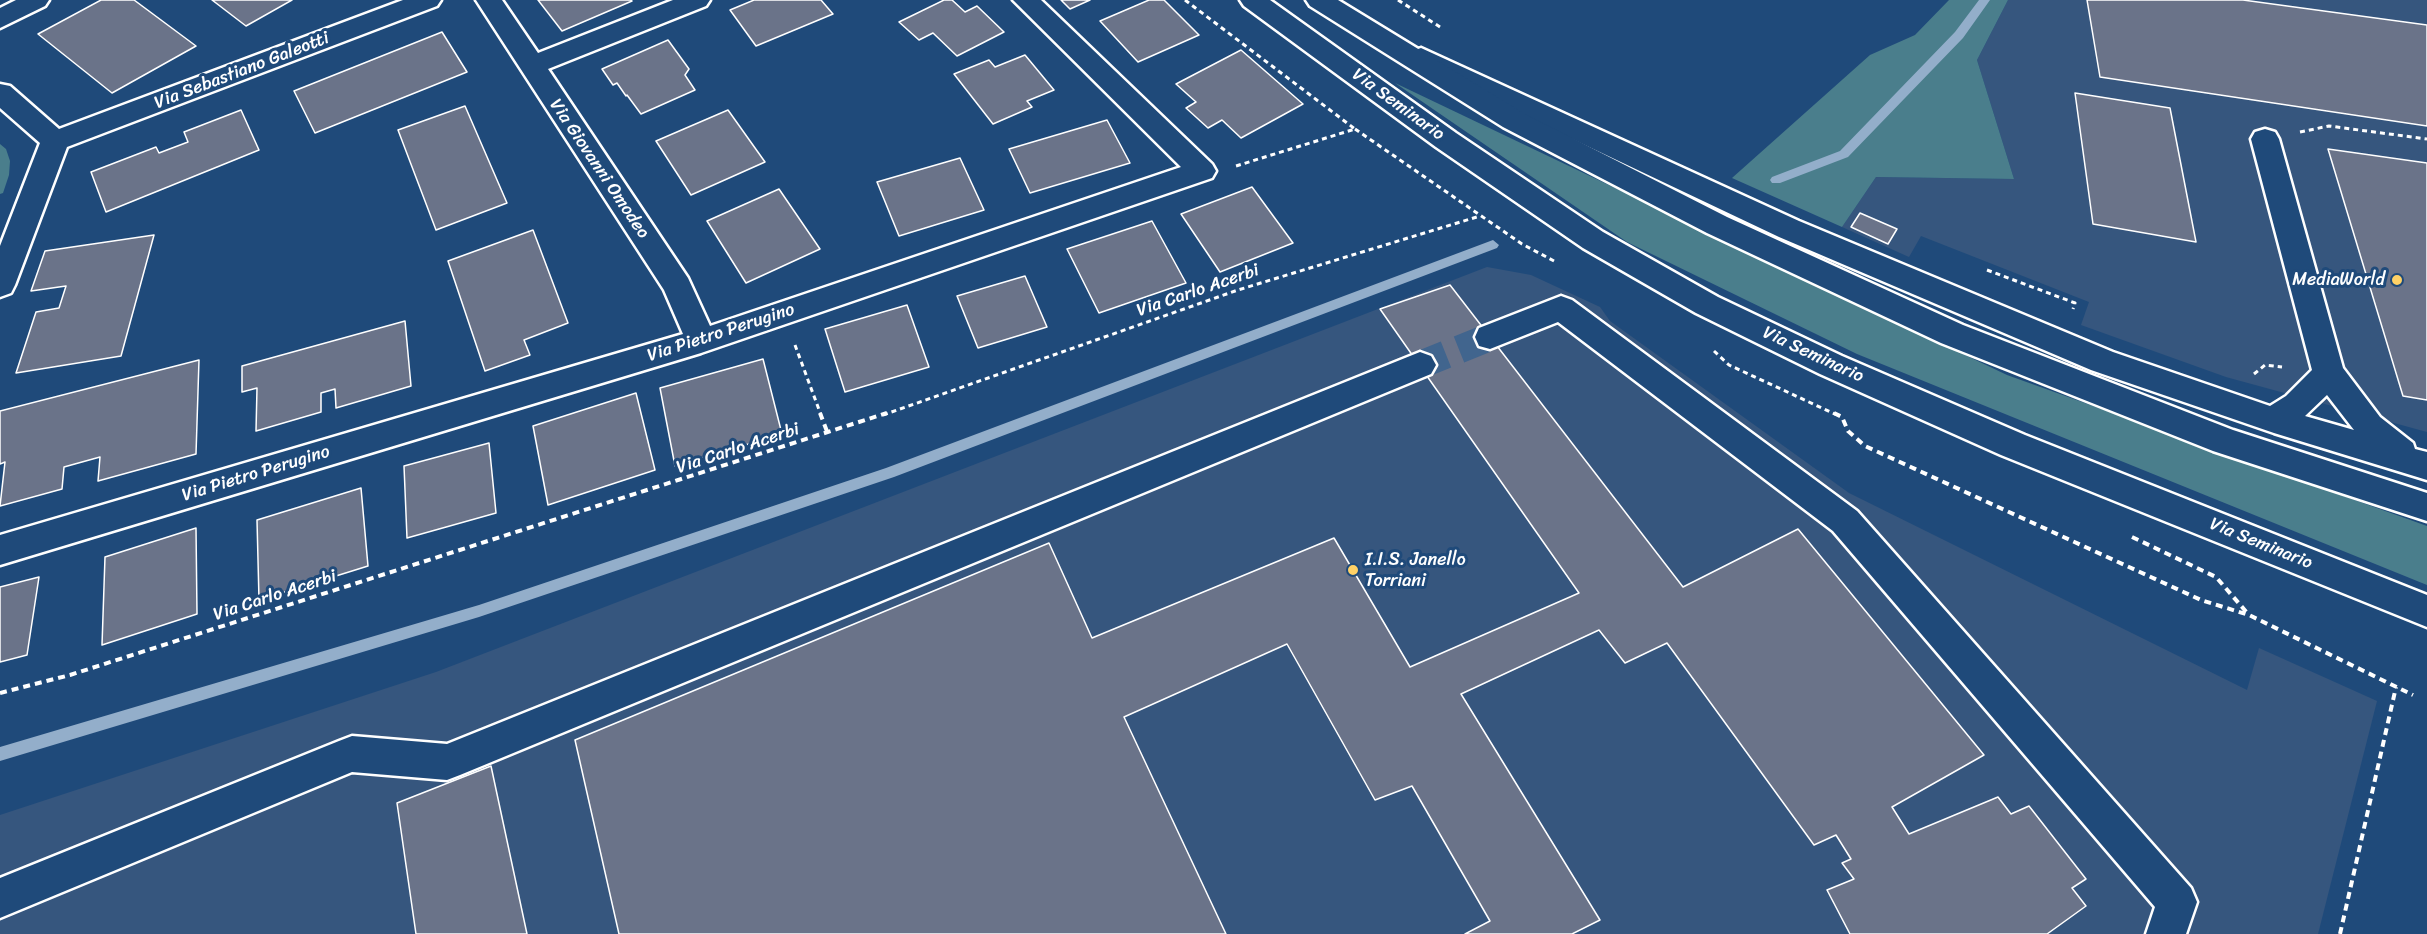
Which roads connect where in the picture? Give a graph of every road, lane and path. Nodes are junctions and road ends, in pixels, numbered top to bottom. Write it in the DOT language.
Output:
graph roads {
  1 [pos="36,0"];
  2 [pos="428,0"];
  3 [pos="489,0"];
  4 [pos="697,0"];
  5 [pos="1026,0"];
  6 [pos="1185,0"];
  7 [pos="1253,0"];
  8 [pos="1319,0"];
  9 [pos="0,19"];
  10 [pos="1375,36"];
  11 [pos="531,66"];
  12 [pos="0,93"];
  13 [pos="2265,139"];
  14 [pos="2427,139"];
  15 [pos="55,141"];
  16 [pos="1202,171"];
  17 [pos="1480,216"];
  18 [pos="0,285"];
  19 [pos="784,313"];
  20 [pos="1490,337"];
  21 [pos="701,341"];
  22 [pos="1713,344"];
  23 [pos="1420,365"];
  24 [pos="2329,373"];
  25 [pos="2274,420"];
  26 [pos="828,434"];
  27 [pos="2418,463"];
  28 [pos="2427,507"];
  29 [pos="0,550"];
  30 [pos="2427,611"];
  31 [pos="2396,687"];
  32 [pos="0,693"];
  33 [pos="2413,695"];
  34 [pos="0,898"];
  35 [pos="2166,934"];
  36 [pos="2340,934"];
  1 -- 9 [label="main road"];
  2 -- 15 [label="main road, Via Sebastiano Galeotti"];
  3 -- 11 [label="main road, Via Giovanni Omodeo"];
  4 -- 11 [label="main road"];
  5 -- 16 [label="main road"];
  6 -- 16 [label="path"];
  7 -- 30 [label="main road, Via Seminario"];
  8 -- 10 [label="main road"];
  10 -- 25 [label="main road"];
  10 -- 28 [label="main road"];
  11 -- 21 [label="main road, Via Giovanni Omodeo"];
  12 -- 15 [label="main road"];
  13 -- 14 [label="path"];
  13 -- 24 [label="main road"];
  15 -- 18 [label="main road"];
  16 -- 19 [label="main road, Via Pietro Perugino"];
  17 -- 26 [label="path, Via Carlo Acerbi"];
  19 -- 21 [label="main road, Via Pietro Perugino"];
  19 -- 26 [label="path"];
  20 -- 35 [label="main road"];
  21 -- 29 [label="main road, Via Pietro Perugino"];
  22 -- 31 [label="path"];
  23 -- 34 [label="main road"];
  24 -- 25 [label="main road"];
  24 -- 27 [label="main road"];
  25 -- 27 [label="main road"];
  26 -- 32 [label="path, Via Carlo Acerbi"];
  31 -- 33 [label="path"];
  31 -- 36 [label="path"];
}
